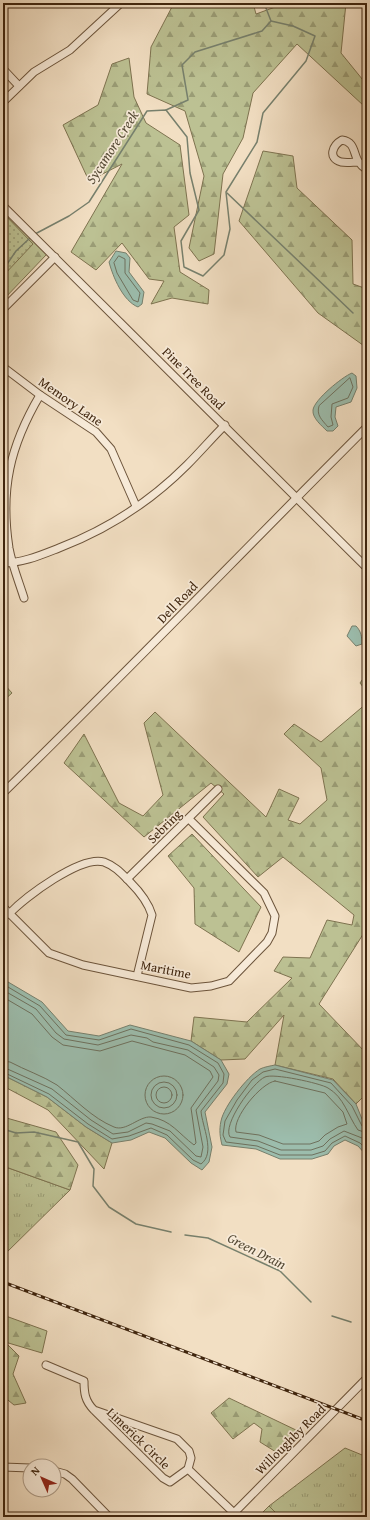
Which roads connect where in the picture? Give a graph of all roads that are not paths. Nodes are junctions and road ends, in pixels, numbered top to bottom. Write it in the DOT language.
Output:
graph roads {
  1 [pos="121,3"];
  2 [pos="3,68"];
  3 [pos="19,86"];
  4 [pos="3,102"];
  5 [pos="358,162"];
  6 [pos="367,170"];
  7 [pos="3,206"];
  8 [pos="55,257"];
  9 [pos="3,310"];
  10 [pos="3,367"];
  11 [pos="40,395"];
  12 [pos="225,425"];
  13 [pos="367,427"];
  14 [pos="297,498"];
  15 [pos="136,506"];
  16 [pos="3,562"];
  17 [pos="13,563"];
  18 [pos="367,568"];
  19 [pos="24,598"];
  20 [pos="218,789"];
  21 [pos="3,793"];
  22 [pos="189,819"];
  23 [pos="128,879"];
  24 [pos="3,907"];
  25 [pos="10,914"];
  26 [pos="138,976"];
  27 [pos="46,1365"];
  28 [pos="367,1378"];
  29 [pos="94,1410"];
  30 [pos="3,1466"];
  31 [pos="22,1467"];
  32 [pos="188,1468"];
  33 [pos="62,1473"];
  34 [pos="232,1515"];
  35 [pos="109,1517"];
  1 -- 3 [label="street"];
  2 -- 3 [label="street"];
  3 -- 4 [label="street"];
  5 -- 6 [label="street"];
  7 -- 8 [label="street, Pine Tree Road"];
  8 -- 9 [label="street"];
  8 -- 12 [label="street, Pine Tree Road"];
  10 -- 11 [label="street, Memory Lane"];
  11 -- 15 [label="street, Memory Lane"];
  11 -- 17 [label="street"];
  12 -- 14 [label="street, Pine Tree Road"];
  12 -- 15 [label="street"];
  13 -- 14 [label="street, Dell Road"];
  14 -- 18 [label="street, Pine Tree Road"];
  14 -- 21 [label="street, Dell Road"];
  15 -- 17 [label="street"];
  16 -- 17 [label="street"];
  17 -- 19 [label="street"];
  20 -- 22 [label="street, Sebring"];
  22 -- 23 [label="street, Sebring"];
  22 -- 26 [label="street, Maritime"];
  23 -- 25 [label="street"];
  23 -- 26 [label="street"];
  24 -- 25 [label="street, Maritime"];
  25 -- 26 [label="street, Maritime"];
  27 -- 29 [label="street, Limerick Circle"];
  28 -- 34 [label="street, Willoughby Road"];
  29 -- 32 [label="street, Limerick Circle"];
  29 -- 32 [label="street, Limerick Circle"];
  30 -- 31 [label="street"];
  32 -- 34 [label="street, Limerick Circle"];
  33 -- 35 [label="street"];
}
